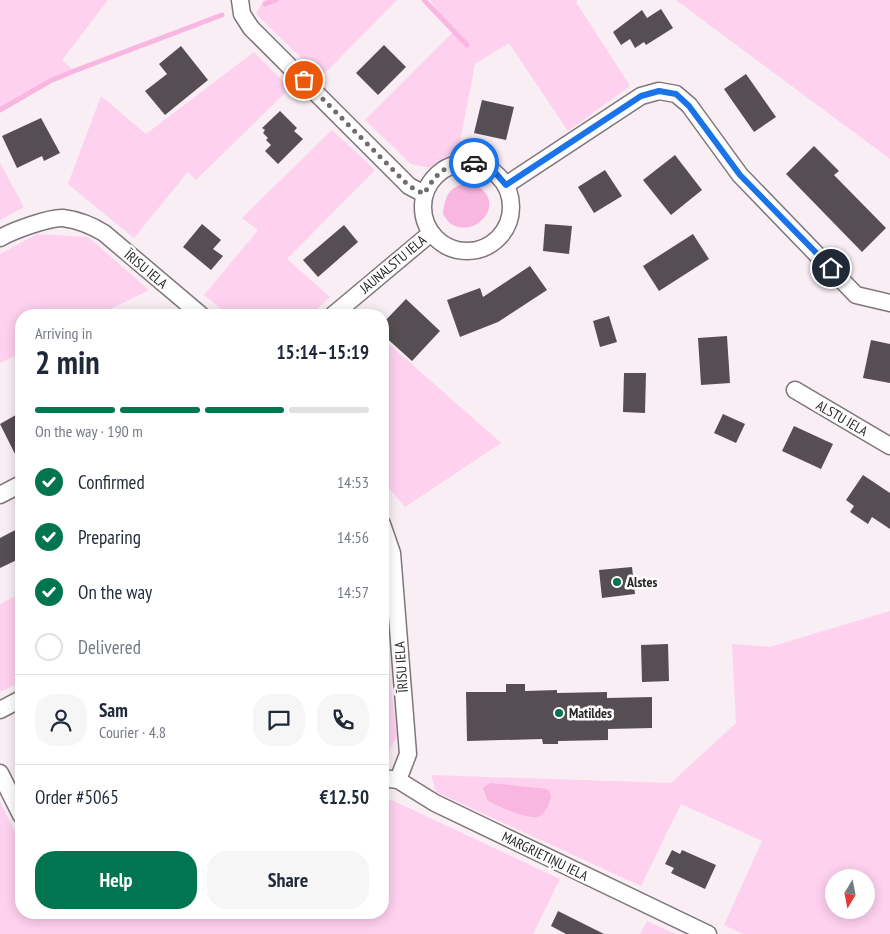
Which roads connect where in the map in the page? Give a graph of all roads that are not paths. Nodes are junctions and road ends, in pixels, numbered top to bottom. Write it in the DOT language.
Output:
graph roads {
  1 [pos="240,0"];
  2 [pos="506,185"];
  3 [pos="424,194"];
  4 [pos="431,233"];
  5 [pos="0,238"];
  6 [pos="890,303"];
  7 [pos="194,309"];
  8 [pos="339,309"];
  9 [pos="795,390"];
  10 [pos="890,446"];
  11 [pos="15,487"];
  12 [pos="0,495"];
  13 [pos="389,544"];
  14 [pos="15,702"];
  15 [pos="0,710"];
  16 [pos="0,773"];
  17 [pos="390,779"];
  18 [pos="15,803"];
  19 [pos="708,934"];
  1 -- 3 [label="street"];
  2 -- 3 [label="street"];
  2 -- 4 [label="street"];
  2 -- 6 [label="street"];
  3 -- 4 [label="street"];
  4 -- 8 [label="street, JAUNALSTU IELA"];
  5 -- 7 [label="street, ĪRISU IELA"];
  9 -- 10 [label="street, ALSTU IELA"];
  11 -- 12 [label="street"];
  13 -- 17 [label="street, ĪRISU IELA"];
  14 -- 15 [label="street"];
  16 -- 18 [label="street"];
  17 -- 19 [label="street, MARGRIETIŅU IELA"];
}
